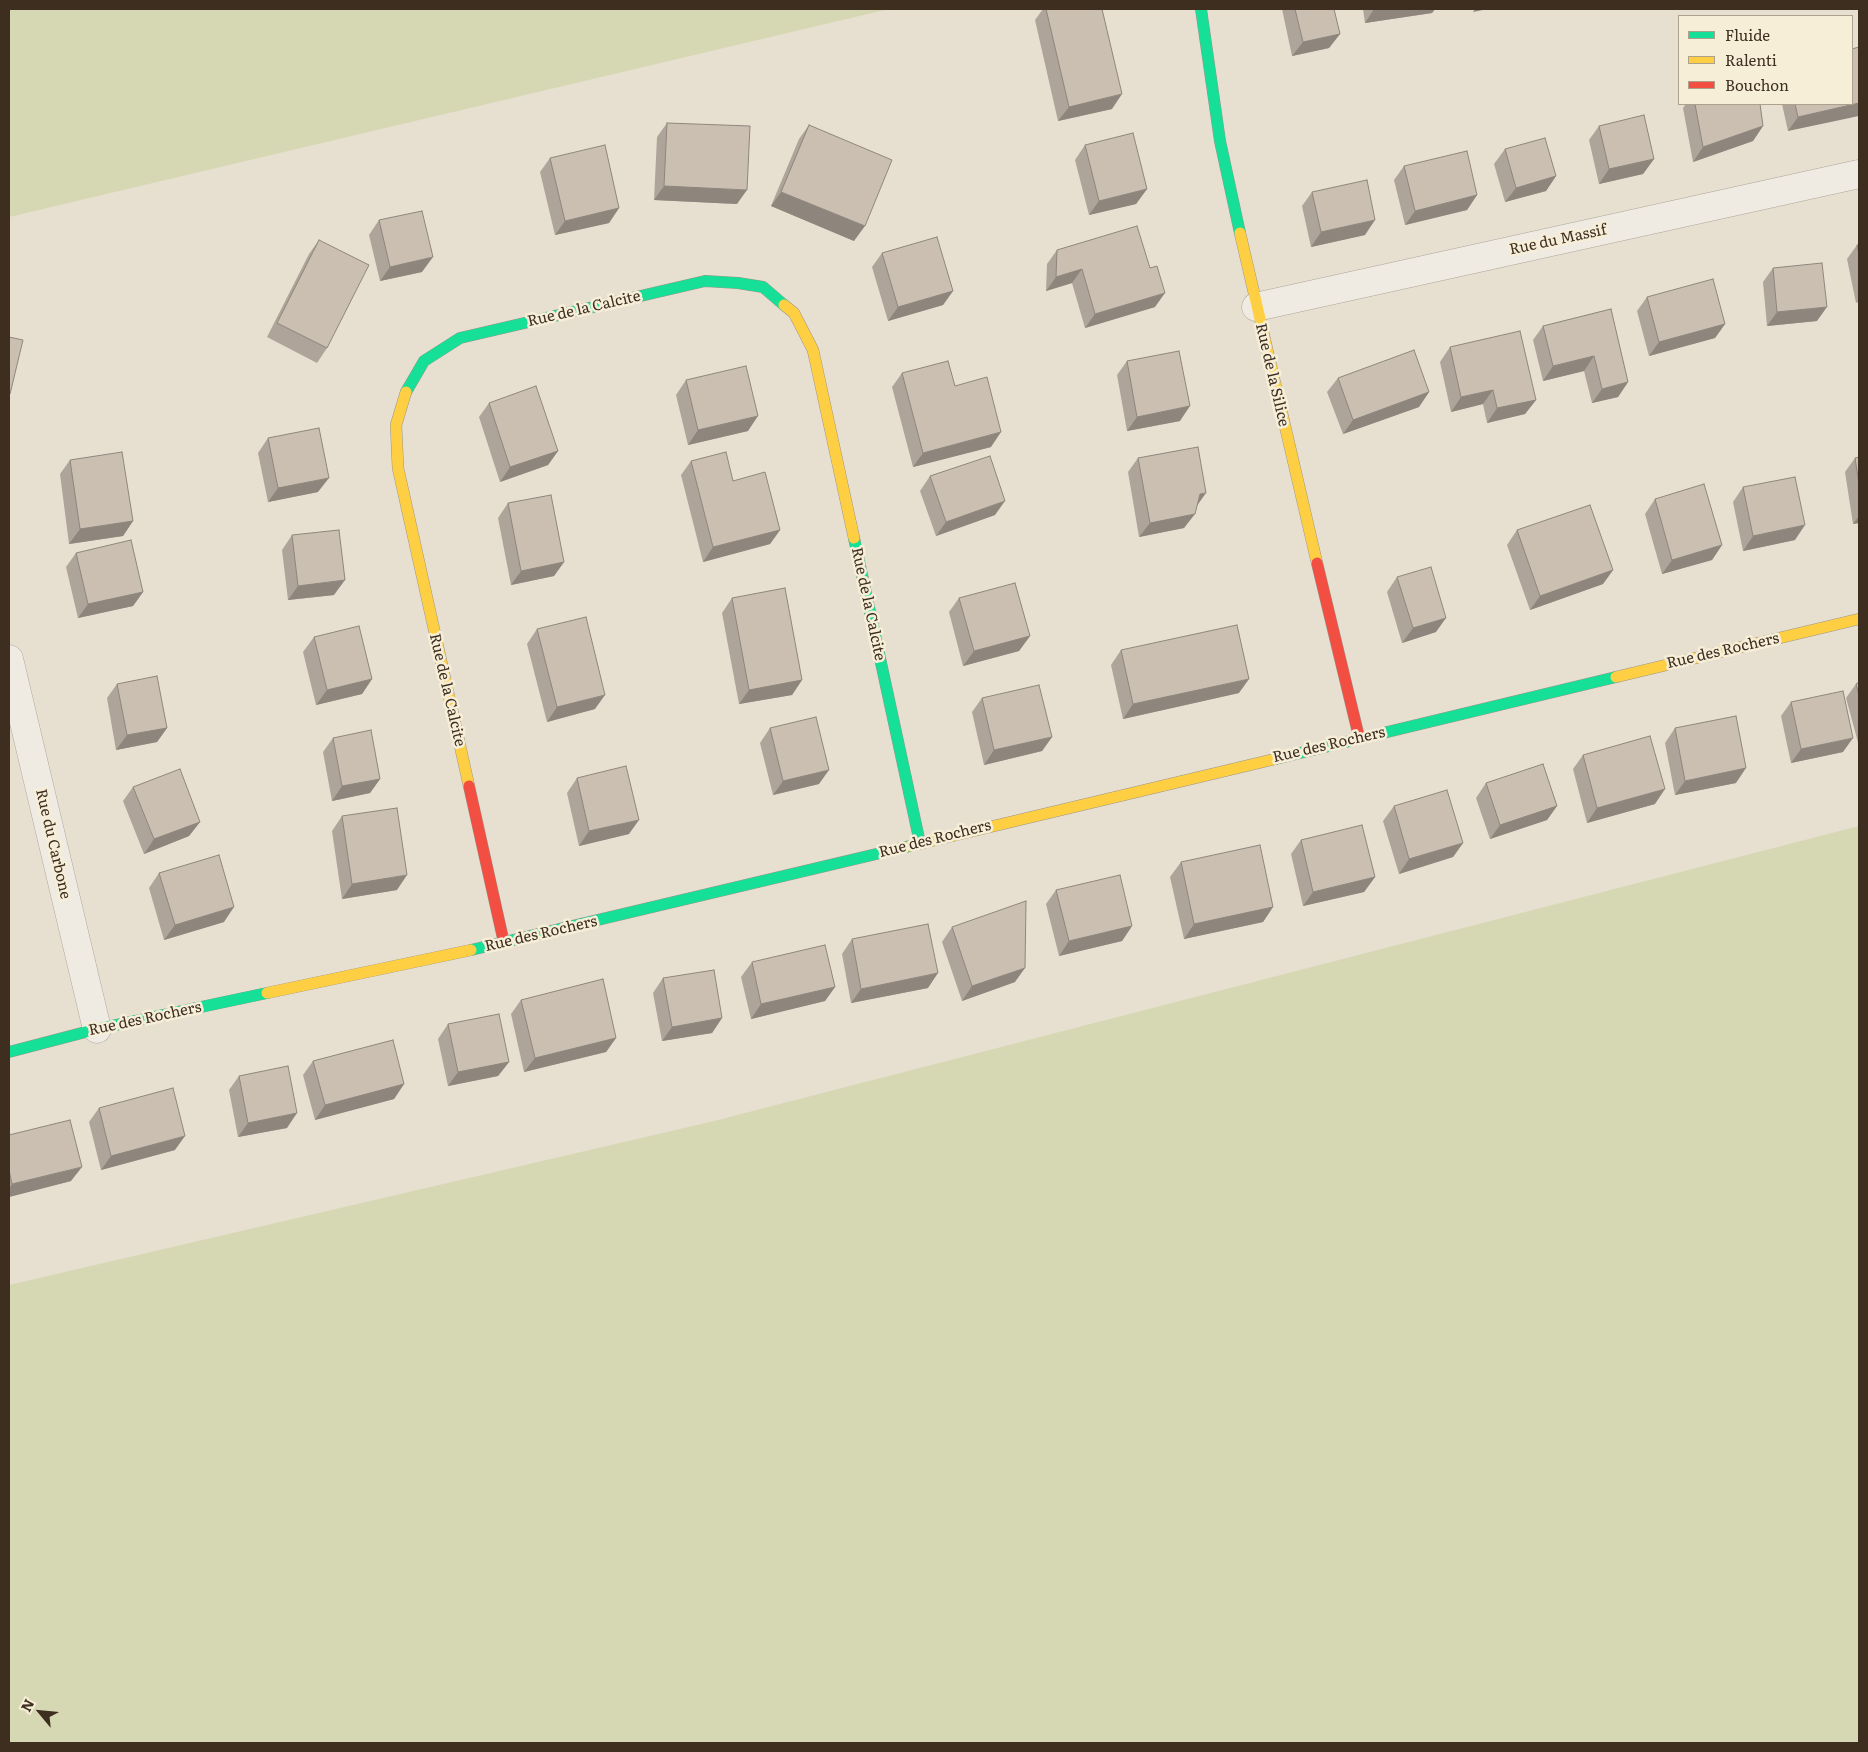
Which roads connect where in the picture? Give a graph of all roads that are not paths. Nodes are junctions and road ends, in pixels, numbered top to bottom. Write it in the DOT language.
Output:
graph roads {
  1 [pos="1201,9"];
  2 [pos="1859,174"];
  3 [pos="1256,307"];
  4 [pos="1859,619"];
  5 [pos="9,659"];
  6 [pos="1359,737"];
  7 [pos="920,843"];
  8 [pos="504,943"];
  9 [pos="97,1029"];
  10 [pos="9,1052"];
  1 -- 3 [label="street, Rue de la Silice"];
  2 -- 3 [label="street, Rue du Massif"];
  3 -- 6 [label="street, Rue de la Silice"];
  4 -- 6 [label="street, Rue des Rochers"];
  5 -- 9 [label="street, Rue du Carbone"];
  6 -- 7 [label="street, Rue des Rochers"];
  7 -- 8 [label="street, Rue des Rochers"];
  7 -- 8 [label="street, Rue de la Calcite"];
  8 -- 9 [label="street, Rue des Rochers"];
  9 -- 10 [label="street, Rue des Rochers"];
}
